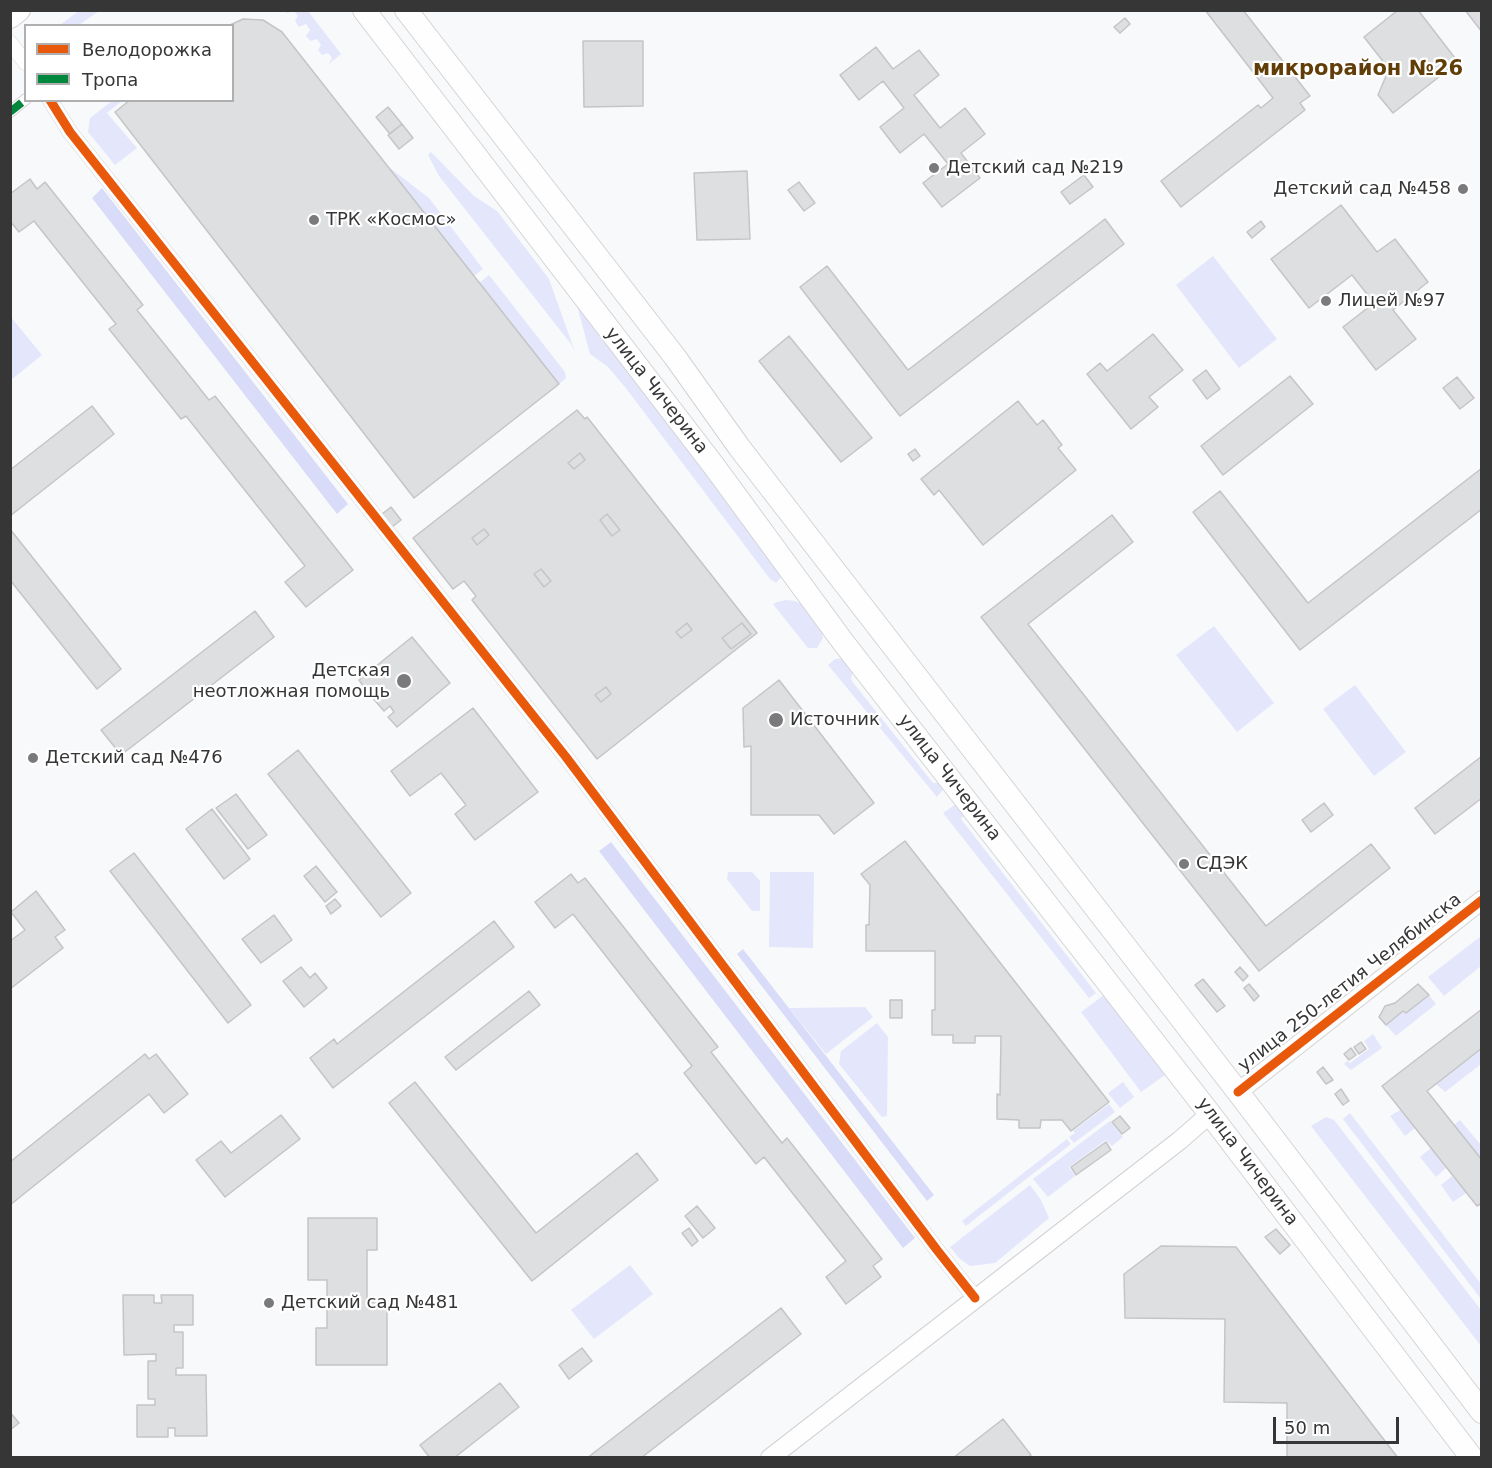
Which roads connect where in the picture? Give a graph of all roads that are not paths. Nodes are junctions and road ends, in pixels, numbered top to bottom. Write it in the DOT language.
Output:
graph roads {
  1 [pos="19,10"];
  2 [pos="364,10"];
  3 [pos="406,10"];
  4 [pos="10,17"];
  5 [pos="10,43"];
  6 [pos="24,60"];
  7 [pos="24,101"];
  8 [pos="51,102"];
  9 [pos="10,112"];
  10 [pos="739,447"];
  11 [pos="714,466"];
  12 [pos="1482,900"];
  13 [pos="1238,1092"];
  14 [pos="1210,1114"];
  15 [pos="975,1298"];
  16 [pos="1482,1412"];
  17 [pos="770,1458"];
  18 [pos="1472,1458"];
  1 -- 4 [label="main road"];
  2 -- 11 [label="main road, улица Чичерина"];
  3 -- 10 [label="main road, улица Чичерина"];
  5 -- 6 [label="street"];
  7 -- 9 [label="street"];
  8 -- 15 [label="street"];
  10 -- 11 [label="main road"];
  10 -- 13 [label="main road, улица Чичерина"];
  11 -- 14 [label="main road, улица Чичерина"];
  12 -- 13 [label="street, улица 250-летия Челябинска"];
  13 -- 14 [label="main road, улица 250-летия Челябинска"];
  13 -- 16 [label="main road, улица Чичерина"];
  14 -- 15 [label="street, улица 250-летия Челябинска"];
  14 -- 18 [label="main road, улица Чичерина"];
  15 -- 17 [label="street, улица 250-летия Челябинска"];
}
